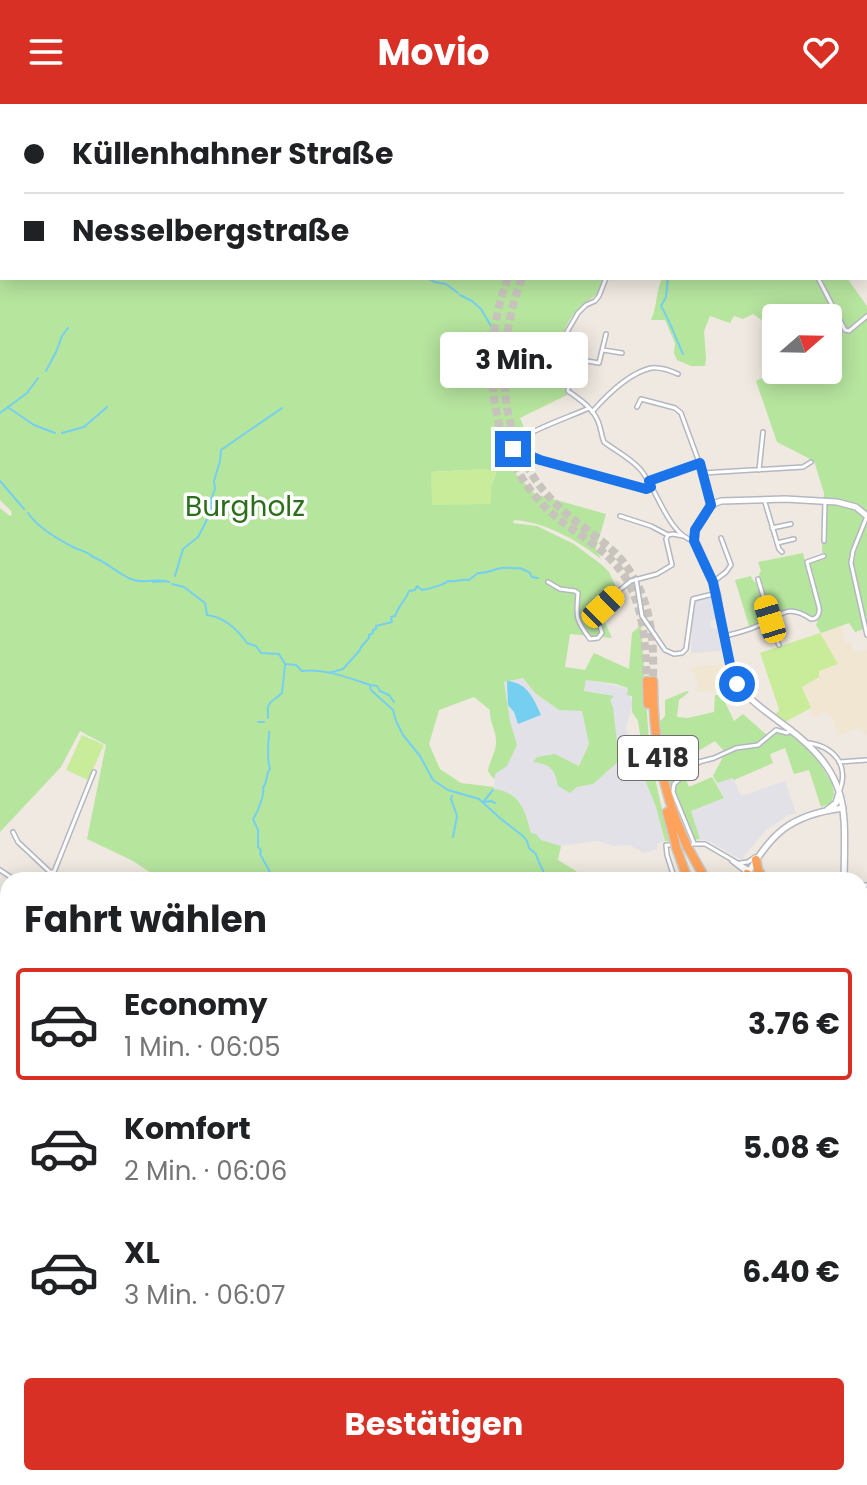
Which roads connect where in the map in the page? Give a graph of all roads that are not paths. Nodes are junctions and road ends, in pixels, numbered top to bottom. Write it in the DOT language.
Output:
graph roads {
  1 [pos="605,280"];
  2 [pos="819,280"];
  3 [pos="867,316"];
  4 [pos="606,334"];
  5 [pos="603,350"];
  6 [pos="622,353"];
  7 [pos="569,358"];
  8 [pos="678,374"];
  9 [pos="637,407"];
  10 [pos="591,410"];
  11 [pos="763,432"];
  12 [pos="505,447"];
  13 [pos="511,448"];
  14 [pos="811,462"];
  15 [pos="700,463"];
  16 [pos="759,470"];
  17 [pos="703,473"];
  18 [pos="649,481"];
  19 [pos="651,487"];
  20 [pos="764,499"];
  21 [pos="825,501"];
  22 [pos="711,505"];
  23 [pos="620,516"];
  24 [pos="867,516"];
  25 [pos="791,524"];
  26 [pos="772,528"];
  27 [pos="668,535"];
  28 [pos="683,536"];
  29 [pos="721,538"];
  30 [pos="794,539"];
  31 [pos="694,541"];
  32 [pos="824,541"];
  33 [pos="777,543"];
  34 [pos="782,552"];
  35 [pos="824,556"];
  36 [pos="636,579"];
  37 [pos="758,579"];
  38 [pos="548,582"];
  39 [pos="713,582"];
  40 [pos="717,593"];
  41 [pos="769,620"];
  42 [pos="867,635"];
  43 [pos="725,636"];
  44 [pos="779,645"];
  45 [pos="792,730"];
  46 [pos="808,743"];
  47 [pos="820,745"];
  48 [pos="817,752"];
  49 [pos="867,760"];
  50 [pos="839,762"];
  51 [pos="94,772"];
  52 [pos="839,792"];
  53 [pos="843,808"];
  54 [pos="826,811"];
  55 [pos="13,832"];
  56 [pos="681,844"];
  57 [pos="757,857"];
  58 [pos="729,859"];
  59 [pos="740,863"];
  60 [pos="54,872"];
  61 [pos="672,872"];
  62 [pos="686,872"];
  63 [pos="698,872"];
  64 [pos="747,872"];
  65 [pos="749,872"];
  66 [pos="756,872"];
  67 [pos="756,872"];
  68 [pos="844,872"];
  1 -- 7 [label="street"];
  2 -- 3 [label="street"];
  4 -- 5 [label="street"];
  5 -- 6 [label="street"];
  5 -- 7 [label="street"];
  7 -- 10 [label="street"];
  8 -- 10 [label="street"];
  9 -- 15 [label="street"];
  10 -- 13 [label="street"];
  10 -- 18 [label="street"];
  11 -- 16 [label="street"];
  12 -- 13 [label="street"];
  13 -- 19 [label="street"];
  14 -- 16 [label="street"];
  15 -- 17 [label="street"];
  15 -- 18 [label="street"];
  16 -- 17 [label="street"];
  17 -- 22 [label="street"];
  18 -- 19 [label="street"];
  19 -- 28 [label="street"];
  20 -- 21 [label="street"];
  20 -- 22 [label="street"];
  20 -- 26 [label="street"];
  21 -- 24 [label="street"];
  21 -- 32 [label="street"];
  22 -- 31 [label="street"];
  23 -- 27 [label="street"];
  24 -- 42 [label="street"];
  25 -- 26 [label="street"];
  26 -- 33 [label="street"];
  27 -- 28 [label="street"];
  27 -- 36 [label="street"];
  28 -- 31 [label="street"];
  29 -- 39 [label="street"];
  30 -- 33 [label="street"];
  31 -- 39 [label="street"];
  33 -- 34 [label="street"];
  35 -- 41 [label="street"];
  36 -- 38 [label="street"];
  36 -- 40 [label="street"];
  37 -- 41 [label="street"];
  39 -- 40 [label="street"];
  40 -- 43 [label="street"];
  41 -- 43 [label="street"];
  41 -- 44 [label="street"];
  43 -- 45 [label="street"];
  45 -- 46 [label="street"];
  45 -- 56 [label="street"];
  46 -- 47 [label="street"];
  46 -- 48 [label="street"];
  47 -- 48 [label="street"];
  47 -- 50 [label="street"];
  48 -- 52 [label="street"];
  49 -- 50 [label="street"];
  50 -- 52 [label="street"];
  51 -- 60 [label="street"];
  52 -- 53 [label="street"];
  52 -- 54 [label="street"];
  53 -- 54 [label="street"];
  53 -- 68 [label="street"];
  54 -- 57 [label="street"];
  55 -- 60 [label="street"];
  56 -- 56 [label="highway, L 418"];
  56 -- 58 [label="street"];
  56 -- 61 [label="street"];
  56 -- 62 [label="highway, L 418"];
  56 -- 63 [label="highway, L 418"];
  57 -- 59 [label="street"];
  57 -- 66 [label="highway"];
  57 -- 67 [label="street"];
  58 -- 59 [label="street"];
  58 -- 64 [label="street"];
  59 -- 65 [label="street"];
}
